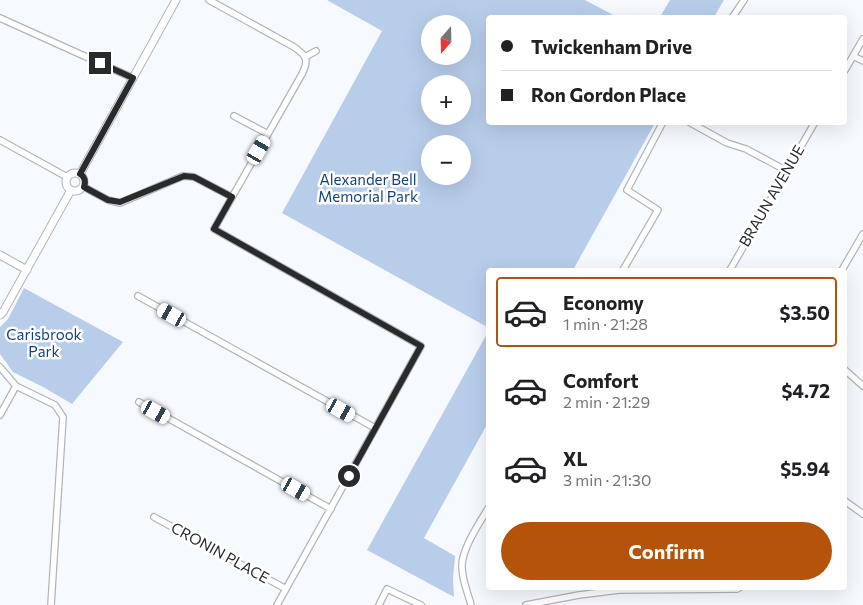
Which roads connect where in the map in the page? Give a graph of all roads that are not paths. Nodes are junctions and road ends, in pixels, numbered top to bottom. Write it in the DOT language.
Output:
graph roads {
  1 [pos="176,0"];
  2 [pos="209,0"];
  3 [pos="744,0"];
  4 [pos="734,15"];
  5 [pos="0,18"];
  6 [pos="863,39"];
  7 [pos="316,51"];
  8 [pos="853,56"];
  9 [pos="305,57"];
  10 [pos="863,61"];
  11 [pos="847,66"];
  12 [pos="133,78"];
  13 [pos="234,116"];
  14 [pos="661,125"];
  15 [pos="695,125"];
  16 [pos="813,125"];
  17 [pos="268,134"];
  18 [pos="0,140"];
  19 [pos="787,171"];
  20 [pos="80,174"];
  21 [pos="67,177"];
  22 [pos="84,187"];
  23 [pos="71,190"];
  24 [pos="232,197"];
  25 [pos="863,234"];
  26 [pos="0,255"];
  27 [pos="624,268"];
  28 [pos="731,268"];
  29 [pos="843,268"];
  30 [pos="27,270"];
  31 [pos="138,296"];
  32 [pos="0,315"];
  33 [pos="0,367"];
  34 [pos="847,372"];
  35 [pos="16,386"];
  36 [pos="863,386"];
  37 [pos="139,402"];
  38 [pos="0,415"];
  39 [pos="375,428"];
  40 [pos="847,502"];
  41 [pos="331,509"];
  42 [pos="486,512"];
  43 [pos="863,514"];
  44 [pos="154,517"];
  45 [pos="286,589"];
  46 [pos="580,590"];
  47 [pos="619,590"];
  48 [pos="580,595"];
  49 [pos="51,605"];
  50 [pos="277,605"];
  51 [pos="379,605"];
  52 [pos="421,605"];
  53 [pos="471,605"];
  54 [pos="526,605"];
  1 -- 12 [label="street"];
  2 -- 9 [label="street"];
  3 -- 4 [label="street"];
  5 -- 12 [label="street"];
  6 -- 8 [label="street"];
  7 -- 9 [label="street"];
  8 -- 10 [label="street"];
  8 -- 11 [label="street"];
  9 -- 17 [label="street"];
  12 -- 20 [label="street"];
  13 -- 17 [label="street"];
  14 -- 27 [label="street"];
  15 -- 19 [label="street"];
  16 -- 19 [label="street, BRAUN AVENUE"];
  17 -- 24 [label="street"];
  18 -- 21 [label="street"];
  19 -- 28 [label="street, BRAUN AVENUE"];
  20 -- 21 [label="street"];
  20 -- 22 [label="street"];
  21 -- 23 [label="street"];
  22 -- 23 [label="street"];
  22 -- 24 [label="street"];
  23 -- 30 [label="street"];
  24 -- 39 [label="street"];
  25 -- 29 [label="street"];
  26 -- 30 [label="street"];
  30 -- 32 [label="street"];
  31 -- 39 [label="street"];
  33 -- 35 [label="street"];
  34 -- 36 [label="street"];
  35 -- 38 [label="street"];
  35 -- 49 [label="street"];
  37 -- 41 [label="street"];
  39 -- 41 [label="street"];
  40 -- 43 [label="street"];
  41 -- 45 [label="street"];
  42 -- 53 [label="street"];
  44 -- 45 [label="street, CRONIN PLACE"];
  45 -- 50 [label="street"];
  46 -- 48 [label="street"];
  47 -- 48 [label="street"];
  48 -- 54 [label="street"];
  51 -- 52 [label="street"];
}
